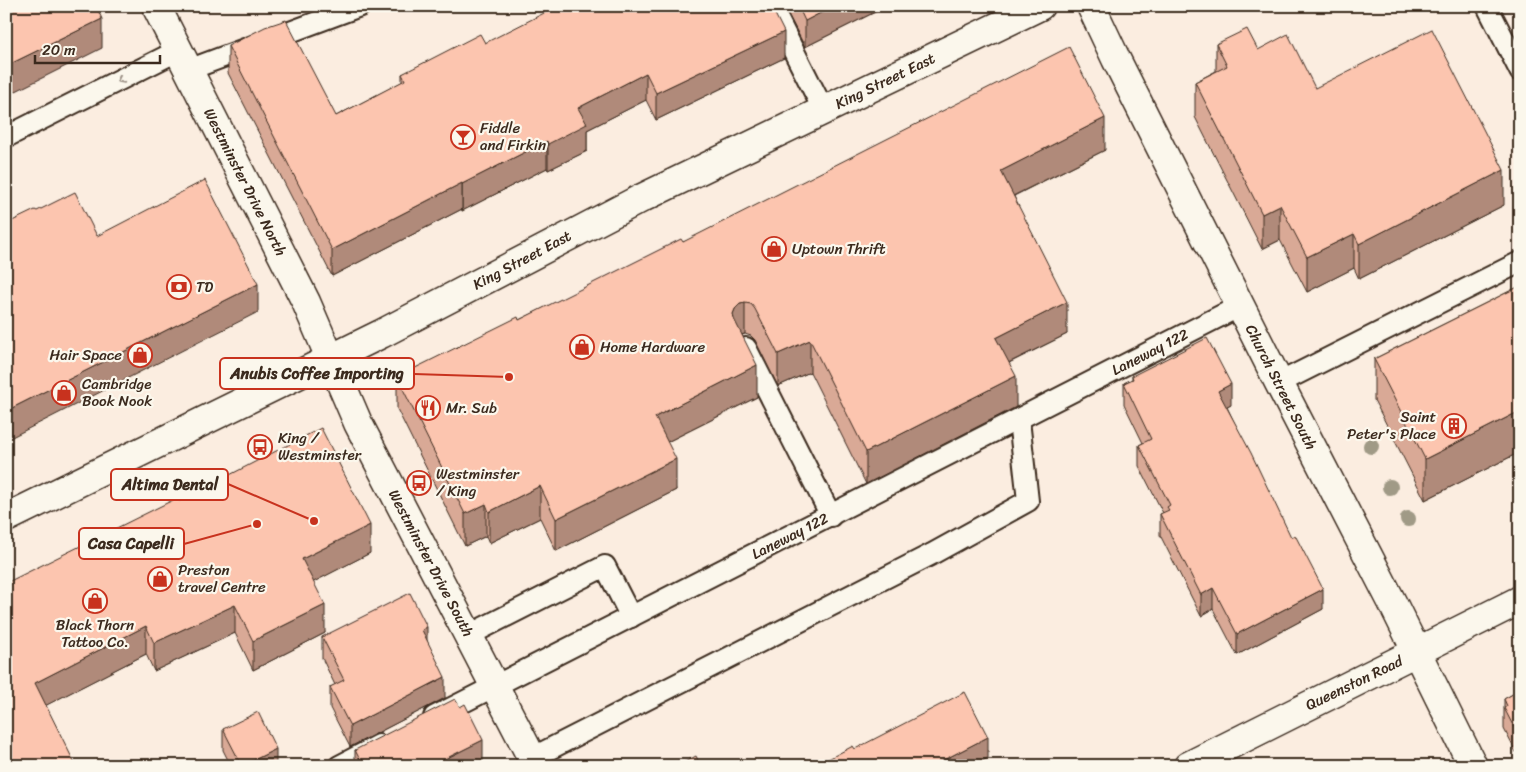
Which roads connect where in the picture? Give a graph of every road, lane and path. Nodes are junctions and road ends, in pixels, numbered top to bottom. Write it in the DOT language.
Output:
graph roads {
  1 [pos="156,6"];
  2 [pos="360,6"];
  3 [pos="770,6"];
  4 [pos="1040,6"];
  5 [pos="1092,6"];
  6 [pos="1487,6"];
  7 [pos="184,60"];
  8 [pos="1520,71"];
  9 [pos="824,111"];
  10 [pos="6,137"];
  11 [pos="1520,262"];
  12 [pos="1240,306"];
  13 [pos="744,346"];
  14 [pos="329,360"];
  15 [pos="1279,383"];
  16 [pos="1019,420"];
  17 [pos="830,516"];
  18 [pos="6,518"];
  19 [pos="1520,600"];
  20 [pos="631,617"];
  21 [pos="469,636"];
  22 [pos="1416,652"];
  23 [pos="496,686"];
  24 [pos="418,726"];
  25 [pos="391,739"];
  26 [pos="534,762"];
  27 [pos="339,766"];
  28 [pos="1188,766"];
  29 [pos="1473,766"];
  1 -- 7 [label="street, Westminster Drive North"];
  2 -- 7 [label="lane"];
  3 -- 9 [label="lane"];
  4 -- 9 [label="street, King Street East"];
  5 -- 12 [label="street, Church Street South"];
  6 -- 8 [label="lane"];
  7 -- 10 [label="lane, one-way"];
  7 -- 14 [label="street, Westminster Drive North"];
  9 -- 14 [label="street, King Street East"];
  11 -- 15 [label="lane"];
  12 -- 15 [label="street, Church Street South"];
  12 -- 16 [label="lane, Laneway 122"];
  13 -- 17 [label="lane"];
  14 -- 18 [label="street, King Street East"];
  14 -- 21 [label="street, Westminster Drive South"];
  15 -- 22 [label="street, Church Street South"];
  16 -- 17 [label="lane, Laneway 122"];
  16 -- 26 [label="lane"];
  17 -- 20 [label="lane, Laneway 122"];
  19 -- 22 [label="street, Queenston Road"];
  20 -- 21 [label="lane"];
  20 -- 23 [label="lane, Laneway 122"];
  21 -- 23 [label="street, Westminster Drive South"];
  22 -- 28 [label="street, Queenston Road"];
  22 -- 29 [label="street, Church Street South"];
  23 -- 24 [label="lane, Laneway 122"];
  23 -- 26 [label="street, Westminster Drive South"];
  25 -- 27 [label="lane"];
}
